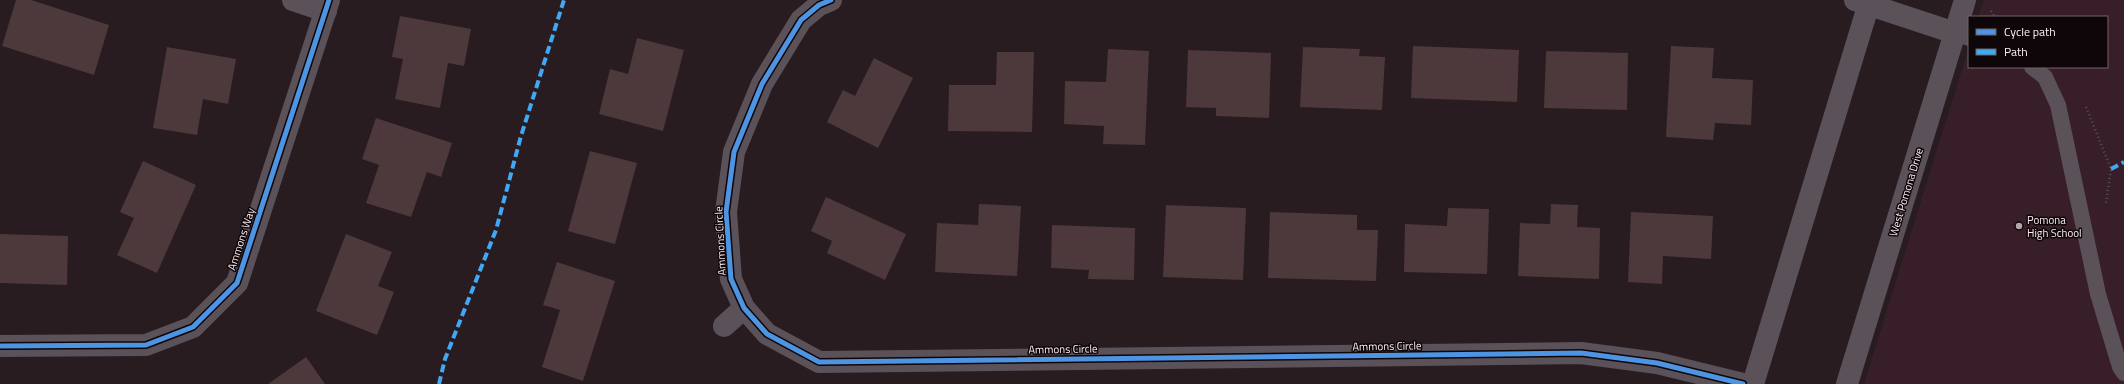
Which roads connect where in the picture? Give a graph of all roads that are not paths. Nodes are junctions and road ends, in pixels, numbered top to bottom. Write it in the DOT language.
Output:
graph roads {
  1 [pos="293,0"];
  2 [pos="831,0"];
  3 [pos="1965,0"];
  4 [pos="1864,1"];
  5 [pos="328,5"];
  6 [pos="1962,36"];
  7 [pos="2033,68"];
  8 [pos="744,308"];
  9 [pos="724,326"];
  10 [pos="0,346"];
  11 [pos="2124,373"];
  12 [pos="1743,384"];
  13 [pos="1753,384"];
  14 [pos="1847,384"];
  1 -- 5 [label="street"];
  2 -- 8 [label="street, Ammons Circle"];
  3 -- 6 [label="street, West Pomona Drive"];
  4 -- 6 [label="street"];
  4 -- 13 [label="street"];
  5 -- 10 [label="street, Ammons Way"];
  6 -- 14 [label="street, West Pomona Drive"];
  7 -- 11 [label="lane"];
  8 -- 9 [label="street"];
  8 -- 12 [label="street, Ammons Circle"];
}
